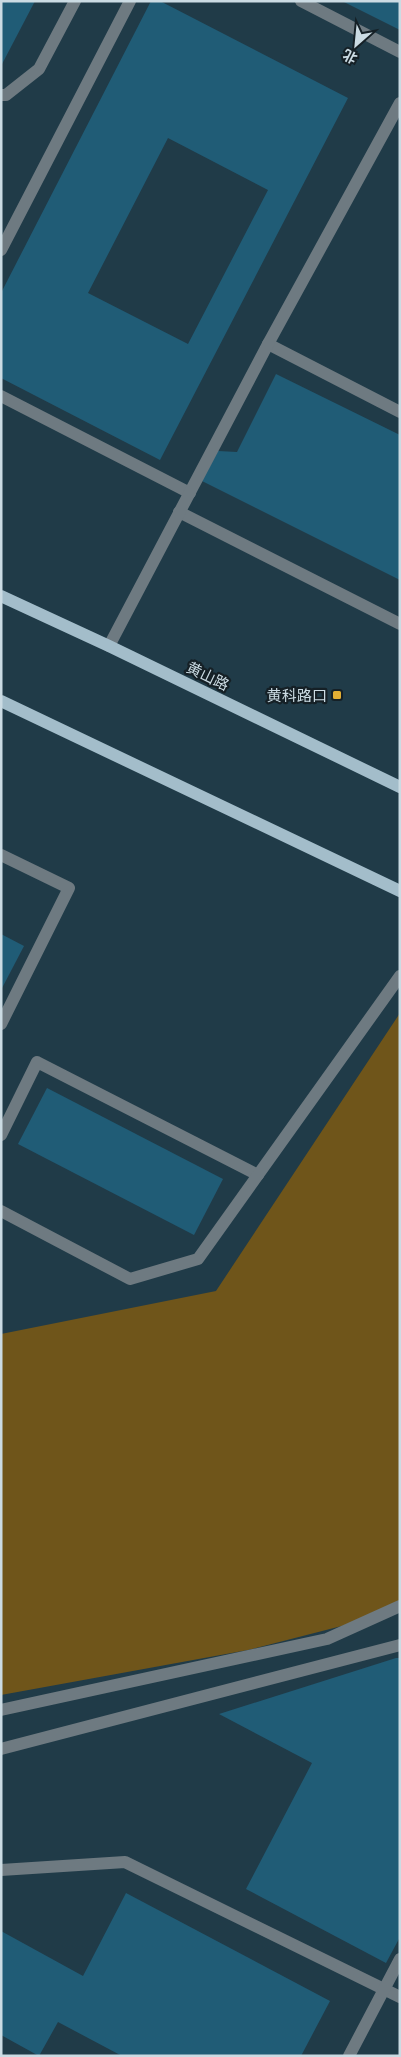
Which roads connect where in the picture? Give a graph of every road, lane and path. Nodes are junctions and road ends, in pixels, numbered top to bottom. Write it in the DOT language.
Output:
graph roads {
  1 [pos="75,1"];
  2 [pos="130,1"];
  3 [pos="301,1"];
  4 [pos="400,52"];
  5 [pos="1,96"];
  6 [pos="400,103"];
  7 [pos="1,250"];
  8 [pos="268,344"];
  9 [pos="1,396"];
  10 [pos="400,412"];
  11 [pos="190,493"];
  12 [pos="179,512"];
  13 [pos="1,596"];
  14 [pos="400,624"];
  15 [pos="109,646"];
  16 [pos="1,701"];
  17 [pos="400,787"];
  18 [pos="1,855"];
  19 [pos="400,891"];
  20 [pos="400,976"];
  21 [pos="1,1024"];
  22 [pos="1,1135"];
  23 [pos="258,1175"];
  24 [pos="1,1211"];
  25 [pos="400,1606"];
  26 [pos="400,1644"];
  27 [pos="1,1710"];
  28 [pos="1,1749"];
  29 [pos="1,1870"];
  30 [pos="400,1959"];
  31 [pos="383,1989"];
  32 [pos="400,1997"];
  33 [pos="349,2056"];
  1 -- 5 [label="lane"];
  2 -- 7 [label="lane"];
  3 -- 4 [label="lane"];
  6 -- 8 [label="lane"];
  8 -- 10 [label="lane"];
  8 -- 11 [label="lane"];
  9 -- 11 [label="lane"];
  11 -- 12 [label="lane"];
  12 -- 14 [label="lane"];
  12 -- 15 [label="lane"];
  13 -- 15 [label="main road, 黄山路"];
  15 -- 17 [label="main road, 黄山路"];
  16 -- 19 [label="main road"];
  18 -- 21 [label="lane"];
  20 -- 23 [label="lane"];
  22 -- 23 [label="lane"];
  23 -- 24 [label="lane"];
  25 -- 27 [label="lane"];
  26 -- 28 [label="lane"];
  29 -- 31 [label="lane"];
  30 -- 31 [label="lane"];
  31 -- 32 [label="lane"];
  31 -- 33 [label="lane"];
}
